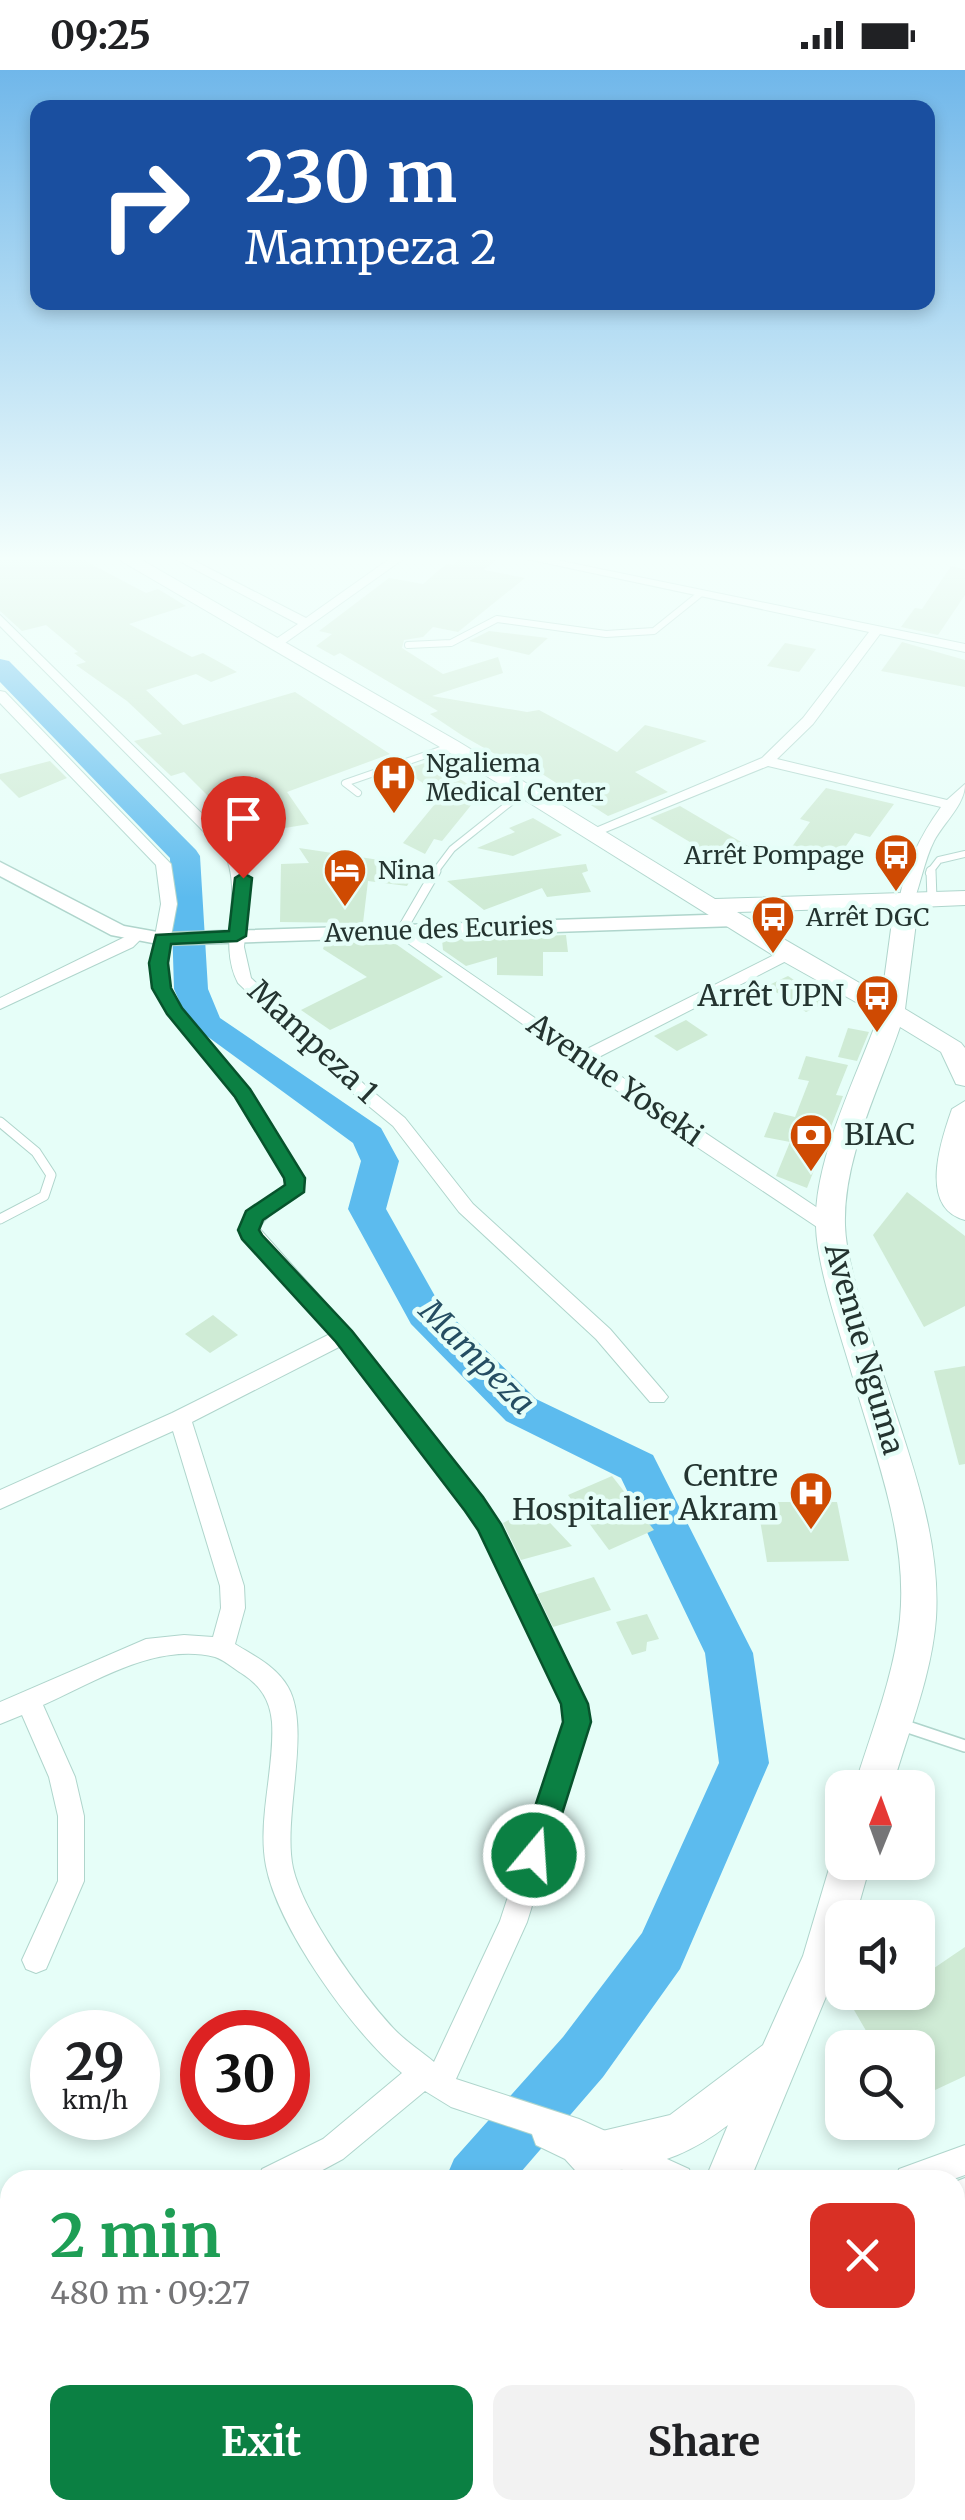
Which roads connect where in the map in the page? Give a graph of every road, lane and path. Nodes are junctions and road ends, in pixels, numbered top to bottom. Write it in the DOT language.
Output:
graph roads {
  1 [pos="51,669"];
  2 [pos="321,669"];
  3 [pos="847,669"];
  4 [pos="2,702"];
  5 [pos="452,746"];
  6 [pos="767,761"];
  7 [pos="965,788"];
  8 [pos="526,790"];
  9 [pos="358,793"];
  10 [pos="949,805"];
  11 [pos="593,832"];
  12 [pos="965,854"];
  13 [pos="0,868"];
  14 [pos="965,898"];
  15 [pos="932,899"];
  16 [pos="713,906"];
  17 [pos="906,906"];
  18 [pos="965,911"];
  19 [pos="736,920"];
  20 [pos="642,923"];
  21 [pos="402,930"];
  22 [pos="231,936"];
  23 [pos="135,937"];
  24 [pos="171,939"];
  25 [pos="788,954"];
  26 [pos="0,1004"];
  27 [pos="892,1016"];
  28 [pos="959,1048"];
  29 [pos="584,1058"];
  30 [pos="965,1078"];
  31 [pos="965,1109"];
  32 [pos="0,1122"];
  33 [pos="965,1211"];
  34 [pos="0,1219"];
  35 [pos="830,1226"];
  36 [pos="344,1336"];
  37 [pos="657,1396"];
  38 [pos="180,1419"];
  39 [pos="0,1500"];
  40 [pos="222,1648"];
  41 [pos="28,1700"];
  42 [pos="0,1714"];
  43 [pos="893,1722"];
  44 [pos="965,1746"];
  45 [pos="878,1770"];
  46 [pos="846,1880"];
  47 [pos="36,1960"];
  48 [pos="780,2060"];
  49 [pos="431,2079"];
  50 [pos="595,2160"];
  51 [pos="965,2160"];
  52 [pos="293,2170"];
  53 [pos="636,2170"];
  54 [pos="731,2170"];
  55 [pos="938,2170"];
  1 -- 22 [label="street, Mampeza 1"];
  2 -- 5 [label="main road"];
  3 -- 6 [label="street"];
  4 -- 24 [label="street"];
  5 -- 8 [label="main road"];
  5 -- 9 [label="lane"];
  6 -- 10 [label="street"];
  6 -- 11 [label="street"];
  7 -- 10 [label="street"];
  8 -- 11 [label="main road"];
  8 -- 21 [label="lane"];
  10 -- 17 [label="street"];
  11 -- 16 [label="main road"];
  12 -- 15 [label="lane"];
  13 -- 23 [label="street, Avenue des Ecuries"];
  14 -- 15 [label="main road"];
  15 -- 17 [label="main road"];
  16 -- 17 [label="main road"];
  16 -- 19 [label="main road"];
  16 -- 20 [label="street, Avenue des Ecuries"];
  17 -- 18 [label="main road"];
  17 -- 19 [label="main road"];
  17 -- 27 [label="main road, Avenue Nguma"];
  19 -- 20 [label="street, Avenue des Ecuries"];
  19 -- 25 [label="main road"];
  20 -- 21 [label="street, Avenue des Ecuries"];
  21 -- 22 [label="street, Avenue des Ecuries"];
  21 -- 29 [label="street, Avenue Yoseki"];
  22 -- 24 [label="street, Avenue des Ecuries"];
  22 -- 37 [label="street, Mampeza 1"];
  23 -- 24 [label="street, Avenue des Ecuries"];
  23 -- 26 [label="street"];
  24 -- 36 [label="street"];
  25 -- 27 [label="main road"];
  25 -- 29 [label="street"];
  27 -- 28 [label="main road"];
  27 -- 35 [label="main road, Avenue Nguma"];
  28 -- 30 [label="main road"];
  29 -- 35 [label="street, Avenue Yoseki"];
  31 -- 33 [label="main road"];
  32 -- 34 [label="lane"];
  35 -- 43 [label="main road, Avenue Nguma"];
  36 -- 38 [label="street"];
  36 -- 49 [label="street"];
  38 -- 39 [label="street"];
  38 -- 40 [label="street"];
  40 -- 41 [label="street"];
  40 -- 49 [label="street"];
  41 -- 42 [label="street"];
  41 -- 47 [label="street"];
  43 -- 44 [label="lane"];
  43 -- 45 [label="main road, Avenue Nguma"];
  46 -- 48 [label="main road"];
  48 -- 50 [label="main road"];
  48 -- 54 [label="main road"];
  49 -- 50 [label="street"];
  49 -- 52 [label="street"];
  50 -- 53 [label="street"];
  51 -- 55 [label="street"];
}
